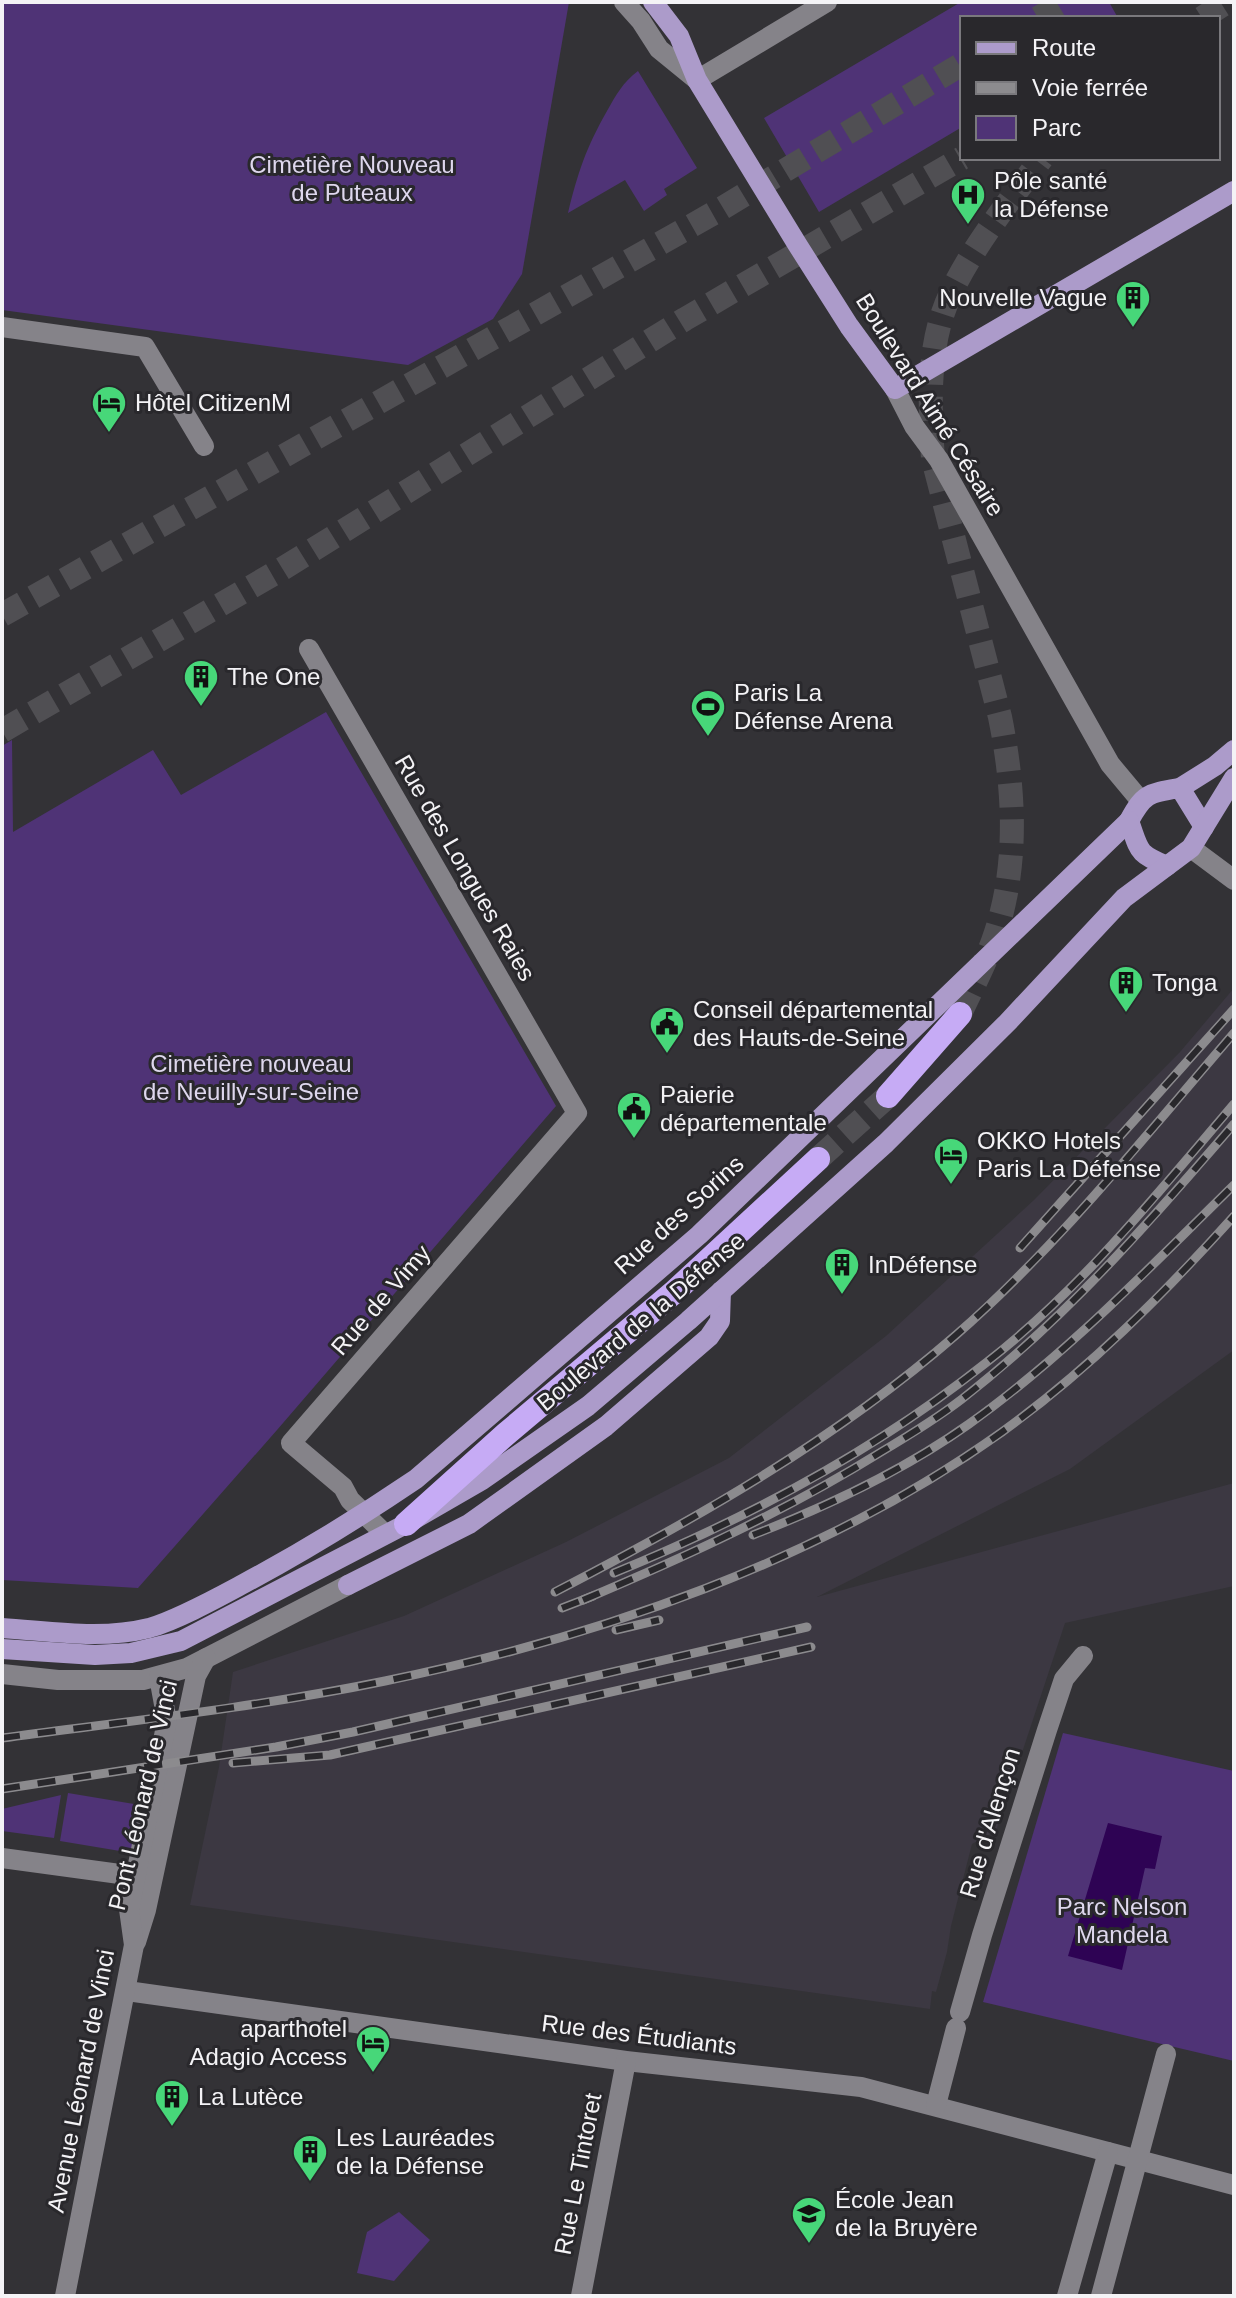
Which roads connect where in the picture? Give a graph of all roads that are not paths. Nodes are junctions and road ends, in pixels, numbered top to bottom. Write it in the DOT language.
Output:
graph roads {
  1 [pos="624,2"];
  2 [pos="827,2"];
  3 [pos="660,8"];
  4 [pos="697,80"];
  5 [pos="1234,191"];
  6 [pos="2,327"];
  7 [pos="895,389"];
  8 [pos="204,446"];
  9 [pos="309,649"];
  10 [pos="1234,750"];
  11 [pos="1234,778"];
  12 [pos="1180,788"];
  13 [pos="1140,800"];
  14 [pos="1129,821"];
  15 [pos="1204,827"];
  16 [pos="1191,848"];
  17 [pos="1167,866"];
  18 [pos="1234,880"];
  19 [pos="960,1014"];
  20 [pos="888,1096"];
  21 [pos="577,1113"];
  22 [pos="818,1159"];
  23 [pos="721,1291"];
  24 [pos="366,1514"];
  25 [pos="396,1529"];
  26 [pos="348,1585"];
  27 [pos="2,1628"];
  28 [pos="2,1649"];
  29 [pos="1083,1656"];
  30 [pos="206,1658"];
  31 [pos="2,1674"];
  32 [pos="159,1677"];
  33 [pos="2,1858"];
  34 [pos="143,1877"];
  35 [pos="127,1991"];
  36 [pos="1166,2054"];
  37 [pos="626,2061"];
  38 [pos="936,2105"];
  39 [pos="1108,2152"];
  40 [pos="1138,2160"];
  41 [pos="1234,2185"];
  42 [pos="65,2296"];
  43 [pos="581,2296"];
  44 [pos="1067,2296"];
  45 [pos="1101,2296"];
  1 -- 4 [label="street, Boulevard Aimé Césaire"];
  2 -- 4 [label="street"];
  3 -- 4 [label="main road, Boulevard Aimé Césaire"];
  4 -- 7 [label="main road, Boulevard Aimé Césaire"];
  5 -- 7 [label="main road"];
  6 -- 8 [label="street"];
  7 -- 13 [label="street, Boulevard Aimé Césaire"];
  9 -- 21 [label="street, Rue des Longues Raies"];
  10 -- 12 [label="main road"];
  11 -- 15 [label="main road, Boulevard de la Défense"];
  12 -- 13 [label="main road"];
  12 -- 15 [label="main road"];
  13 -- 14 [label="main road"];
  14 -- 17 [label="main road"];
  14 -- 24 [label="main road, Rue des Sorins"];
  15 -- 16 [label="main road, Boulevard de la Défense"];
  16 -- 17 [label="main road, Boulevard de la Défense"];
  16 -- 18 [label="street"];
  17 -- 23 [label="main road, Boulevard de la Défense"];
  19 -- 20 [label="highway"];
  21 -- 24 [label="street, Rue de Vimy"];
  22 -- 25 [label="highway"];
  23 -- 25 [label="main road, Boulevard de la Défense"];
  23 -- 26 [label="main road"];
  24 -- 25 [label="street, Rue de Vimy"];
  24 -- 27 [label="main road"];
  25 -- 28 [label="main road, Boulevard de la Défense"];
  26 -- 30 [label="street"];
  29 -- 38 [label="street, Rue d'Alençon"];
  30 -- 32 [label="street"];
  30 -- 34 [label="street, Pont Léonard de Vinci"];
  31 -- 32 [label="street"];
  32 -- 34 [label="street, Pont Léonard de Vinci"];
  33 -- 34 [label="street"];
  34 -- 35 [label="street, Avenue Léonard de Vinci"];
  35 -- 37 [label="street, Rue des Étudiants"];
  35 -- 42 [label="street, Avenue Léonard de Vinci"];
  36 -- 40 [label="street"];
  37 -- 38 [label="street, Rue des Étudiants"];
  37 -- 43 [label="street, Rue Le Tintoret"];
  38 -- 39 [label="street, Rue des Étudiants"];
  39 -- 40 [label="street, Rue des Étudiants"];
  39 -- 44 [label="street"];
  40 -- 41 [label="street, Rue des Étudiants"];
  40 -- 45 [label="street"];
}
